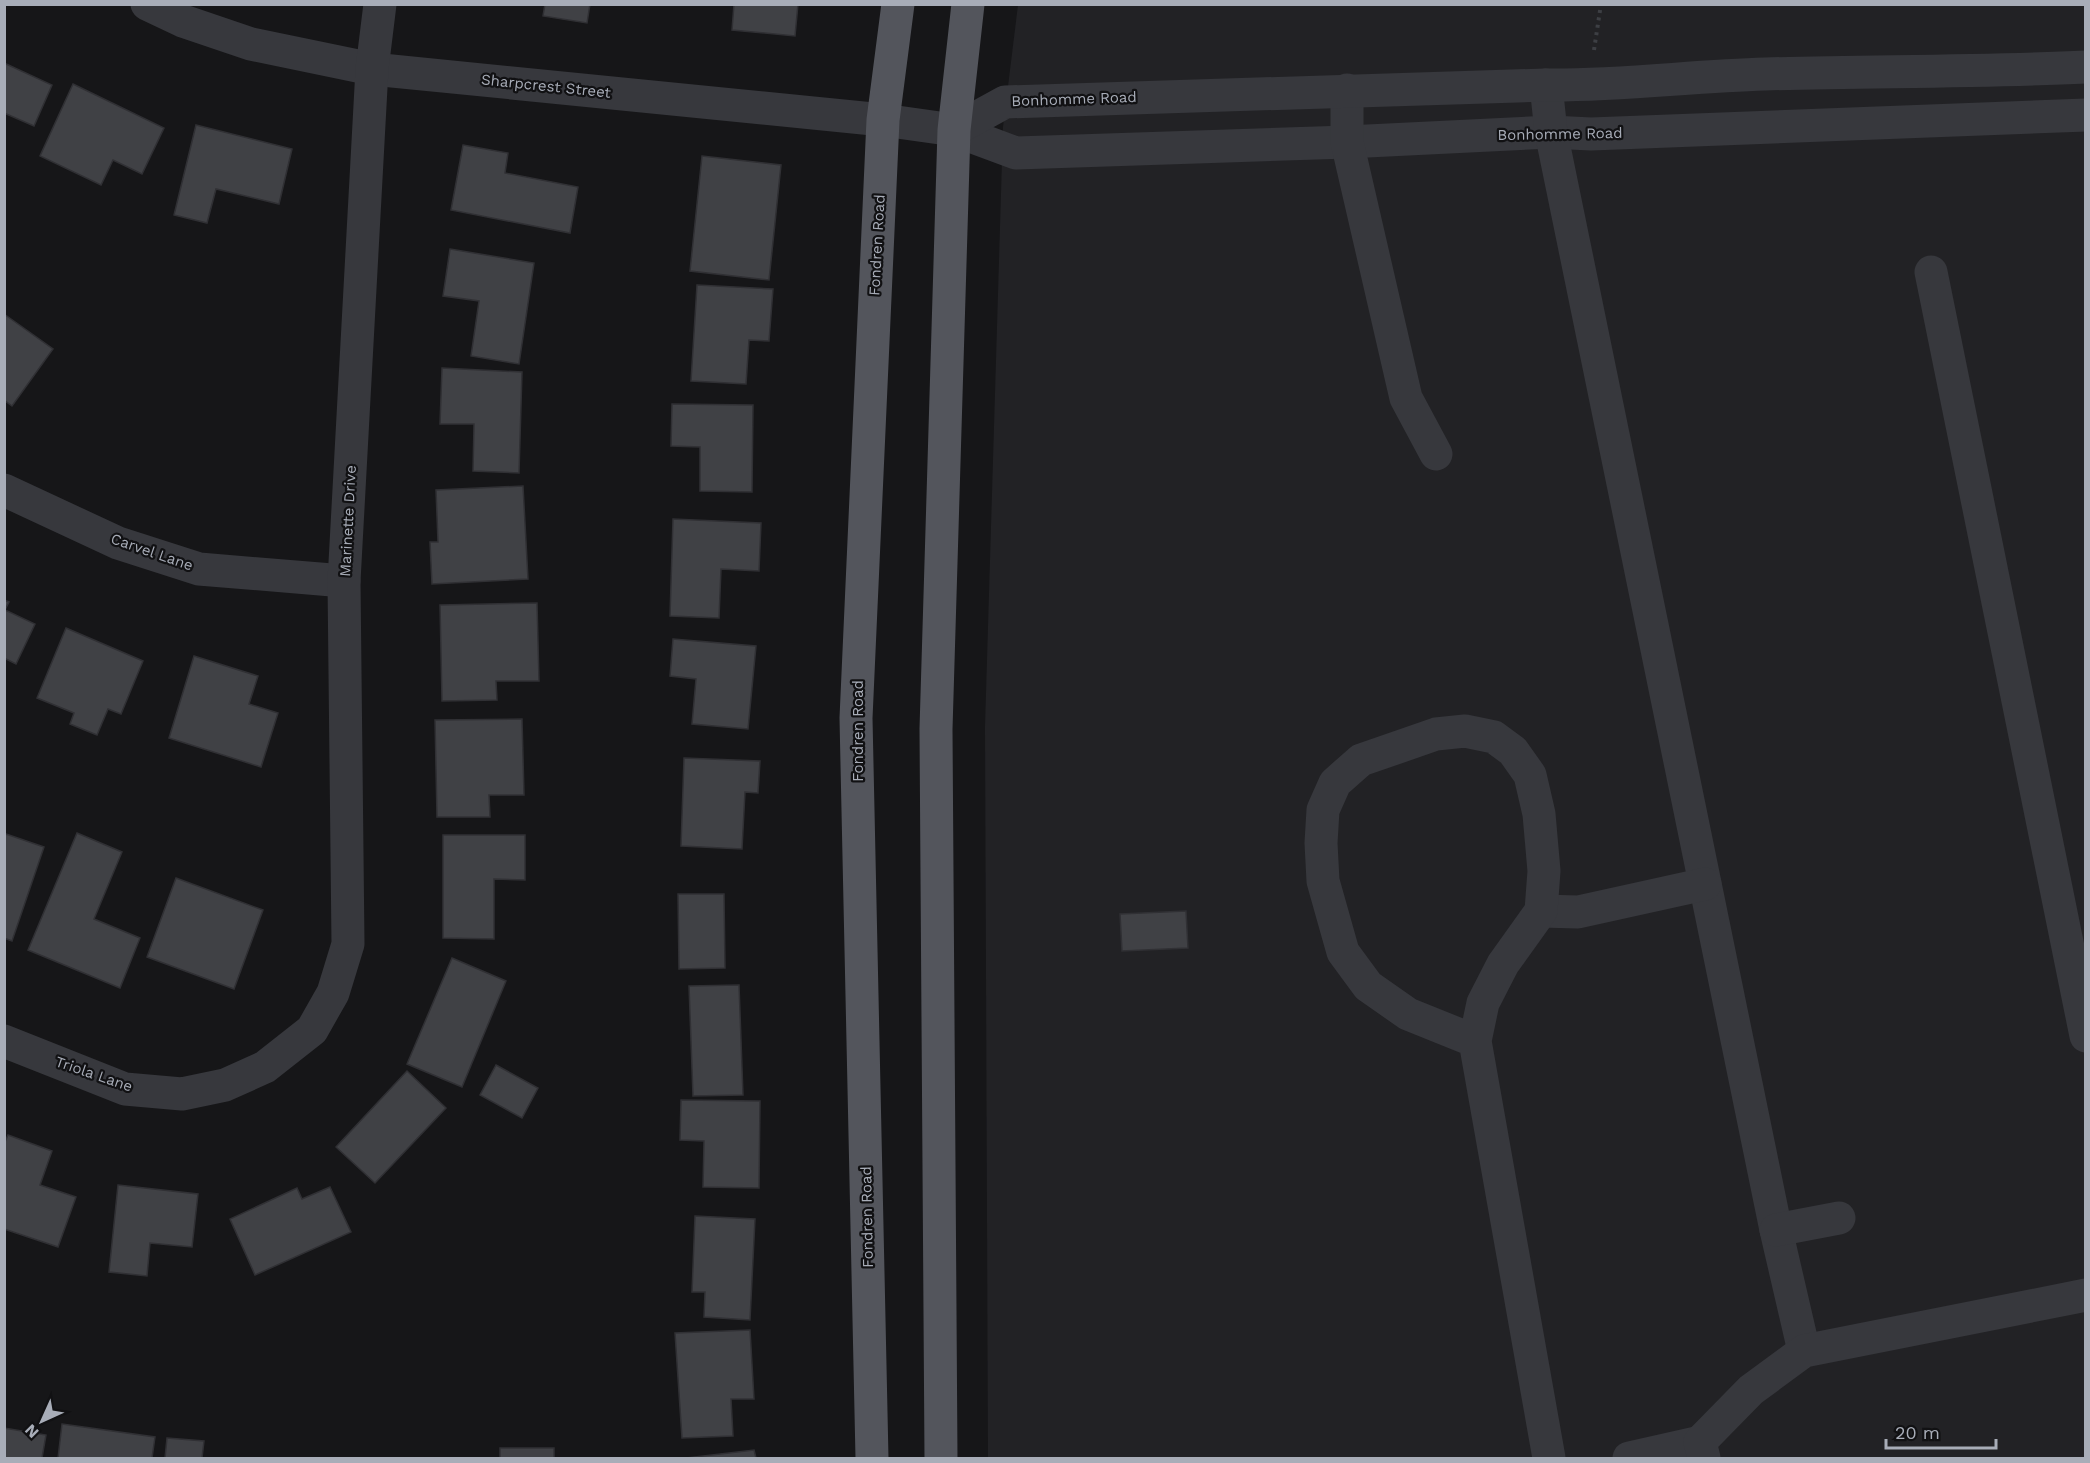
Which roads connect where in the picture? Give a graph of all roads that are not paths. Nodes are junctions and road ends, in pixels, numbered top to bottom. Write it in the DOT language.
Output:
graph roads {
  1 [pos="147,4"];
  2 [pos="380,4"];
  3 [pos="897,4"];
  4 [pos="968,4"];
  5 [pos="2085,67"];
  6 [pos="372,69"];
  7 [pos="1546,85"];
  8 [pos="1347,90"];
  9 [pos="2085,115"];
  10 [pos="883,120"];
  11 [pos="954,130"];
  12 [pos="1551,132"];
  13 [pos="1347,142"];
  14 [pos="1931,272"];
  15 [pos="1436,454"];
  16 [pos="4,490"];
  17 [pos="344,581"];
  18 [pos="1705,884"];
  19 [pos="1541,911"];
  20 [pos="312,1030"];
  21 [pos="2085,1036"];
  22 [pos="4,1041"];
  23 [pos="1475,1041"];
  24 [pos="1839,1218"];
  25 [pos="1776,1230"];
  26 [pos="2085,1295"];
  27 [pos="1804,1351"];
  28 [pos="1702,1450"];
  29 [pos="872,1458"];
  30 [pos="941,1458"];
  31 [pos="1550,1458"];
  32 [pos="1629,1458"];
  1 -- 6 [label="street, Sharpcrest Street"];
  2 -- 6 [label="street, Marinette Drive"];
  3 -- 10 [label="main road, Fondren Road"];
  4 -- 11 [label="main road"];
  5 -- 7 [label="street, Bonhomme Road"];
  6 -- 10 [label="street, Sharpcrest Street"];
  6 -- 17 [label="street, Marinette Drive"];
  7 -- 8 [label="street, Bonhomme Road"];
  7 -- 12 [label="street"];
  8 -- 11 [label="street, Bonhomme Road"];
  8 -- 13 [label="street"];
  9 -- 12 [label="street, Bonhomme Road"];
  10 -- 11 [label="street, Sharpcrest Street"];
  10 -- 29 [label="main road, Fondren Road"];
  11 -- 13 [label="street, Bonhomme Road"];
  11 -- 30 [label="main road"];
  12 -- 13 [label="street, Bonhomme Road"];
  12 -- 18 [label="street"];
  13 -- 15 [label="street"];
  14 -- 21 [label="street"];
  16 -- 17 [label="street, Carvel Lane"];
  17 -- 20 [label="street, Marinette Drive"];
  18 -- 19 [label="street"];
  18 -- 25 [label="street"];
  19 -- 23 [label="street"];
  19 -- 23 [label="street"];
  20 -- 22 [label="street, Triola Lane"];
  23 -- 31 [label="street"];
  24 -- 25 [label="street"];
  25 -- 27 [label="street"];
  26 -- 27 [label="street"];
  27 -- 28 [label="street"];
  28 -- 32 [label="street"];
}
